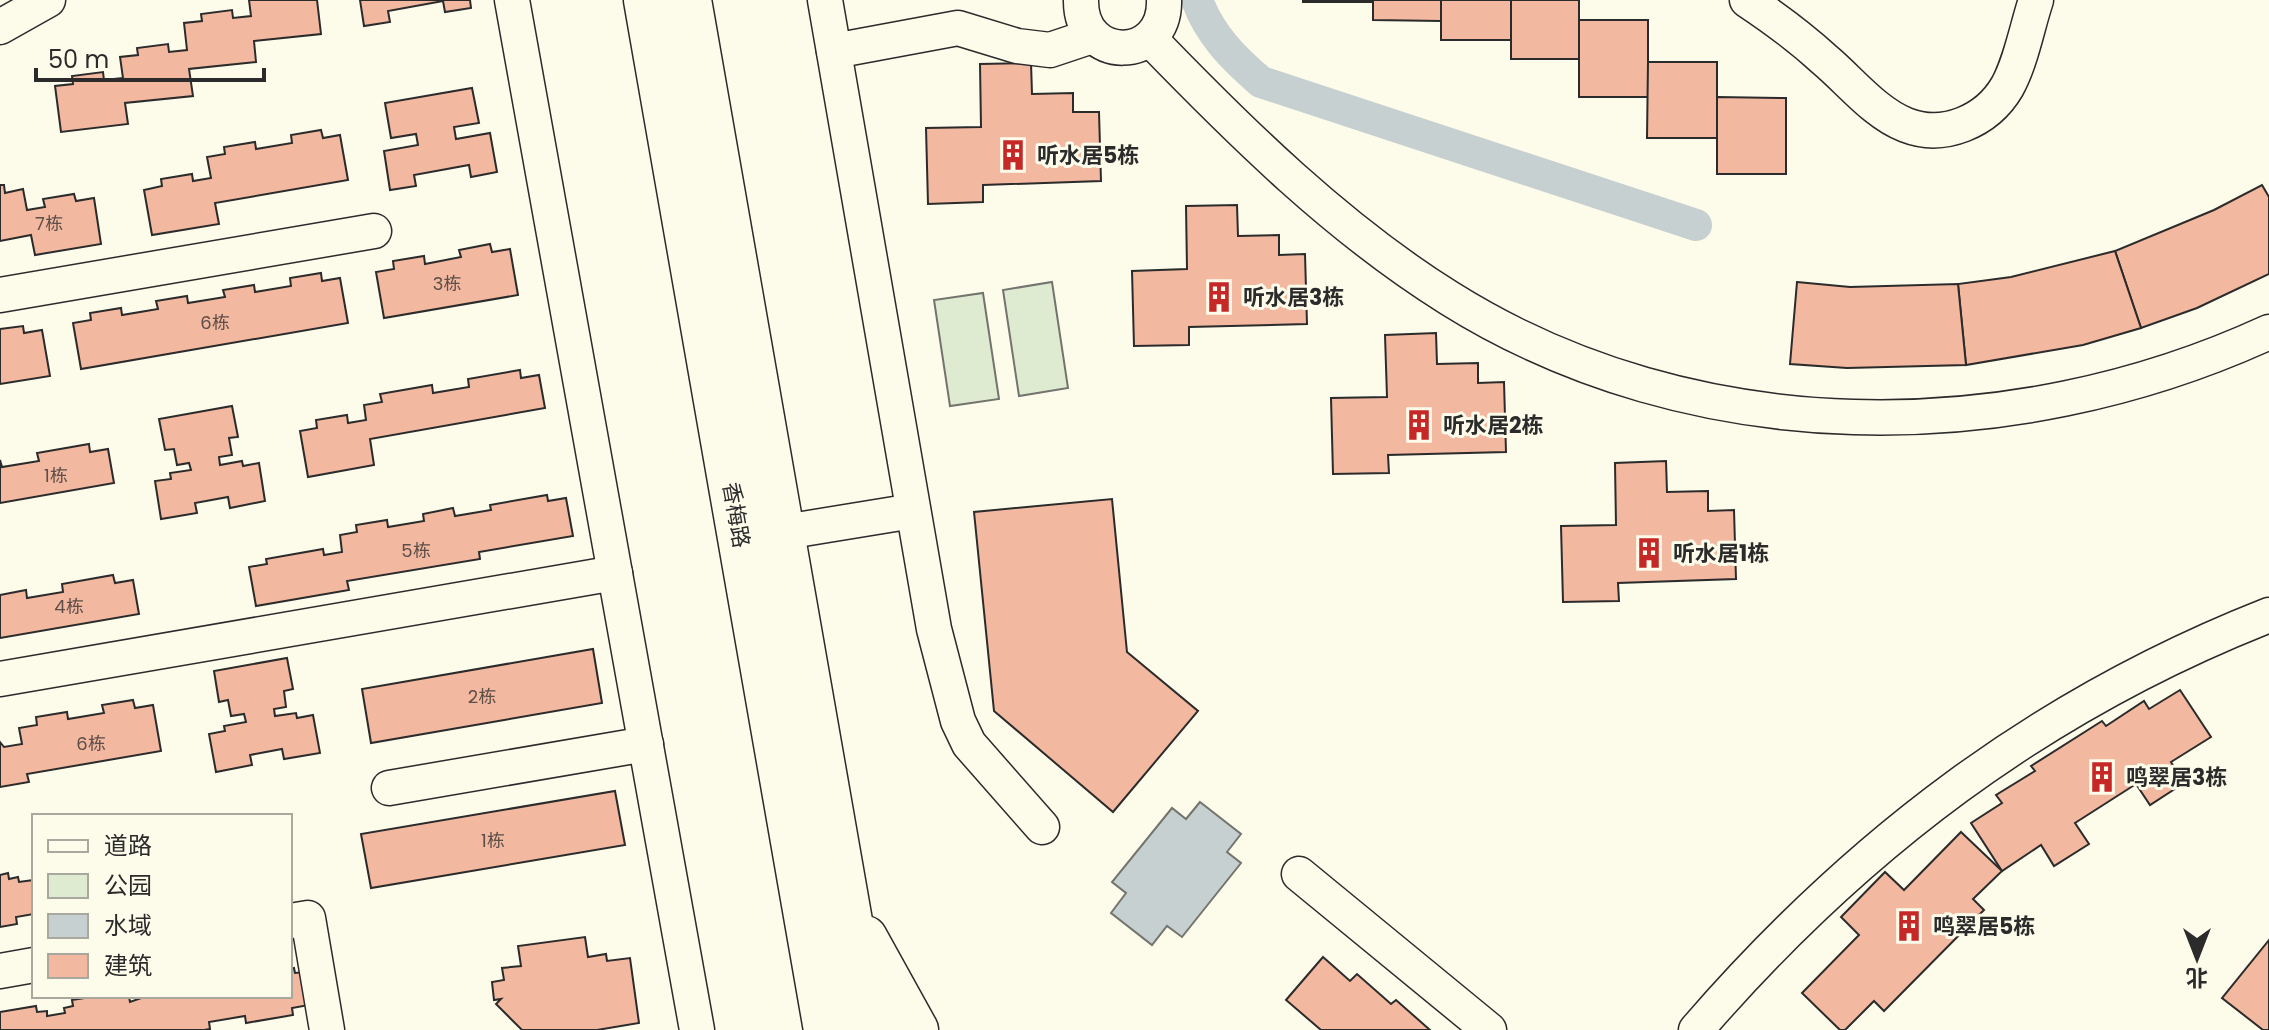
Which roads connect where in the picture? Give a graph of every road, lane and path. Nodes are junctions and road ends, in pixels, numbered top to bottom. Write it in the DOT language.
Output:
graph roads {
  1 [pos="48,0"];
  2 [pos="512,0"];
  3 [pos="646,0"];
  4 [pos="689,0"];
  5 [pos="825,0"];
  6 [pos="1081,0"];
  7 [pos="1164,0"];
  8 [pos="1747,0"];
  9 [pos="2036,0"];
  10 [pos="0,27"];
  11 [pos="1092,36"];
  12 [pos="1150,39"];
  13 [pos="834,51"];
  14 [pos="374,231"];
  15 [pos="0,295"];
  16 [pos="2269,332"];
  17 [pos="913,511"];
  18 [pos="762,536"];
  19 [pos="615,573"];
  20 [pos="2269,615"];
  21 [pos="0,679"];
  22 [pos="646,744"];
  23 [pos="389,788"];
  24 [pos="1042,827"];
  25 [pos="841,874"];
  26 [pos="1299,874"];
  27 [pos="856,916"];
  28 [pos="292,921"];
  29 [pos="808,927"];
  30 [pos="32,965"];
  31 [pos="0,971"];
  32 [pos="327,1030"];
  33 [pos="697,1030"];
  34 [pos="796,1030"];
  35 [pos="826,1030"];
  36 [pos="869,1030"];
  37 [pos="916,1030"];
  38 [pos="931,1030"];
  39 [pos="1489,1030"];
  40 [pos="1696,1030"];
  1 -- 10 [label="street"];
  2 -- 19 [label="street"];
  3 -- 18 [label="main road, 香梅路"];
  4 -- 18 [label="main road, 香梅路"];
  5 -- 13 [label="street"];
  6 -- 11 [label="street"];
  7 -- 12 [label="street"];
  8 -- 9 [label="street"];
  11 -- 12 [label="street"];
  11 -- 13 [label="street"];
  12 -- 16 [label="street"];
  13 -- 17 [label="street"];
  14 -- 15 [label="street"];
  17 -- 18 [label="street"];
  17 -- 24 [label="street"];
  18 -- 25 [label="main road, 香梅路"];
  18 -- 29 [label="main road, 香梅路"];
  19 -- 21 [label="street"];
  19 -- 22 [label="street"];
  20 -- 40 [label="street"];
  22 -- 23 [label="street"];
  22 -- 33 [label="street"];
  25 -- 27 [label="main road"];
  25 -- 36 [label="main road, 香梅路"];
  26 -- 39 [label="street"];
  27 -- 37 [label="main road"];
  27 -- 38 [label="street"];
  28 -- 32 [label="street"];
  29 -- 34 [label="main road"];
  29 -- 35 [label="main road, 香梅路"];
  30 -- 31 [label="street"];
}
